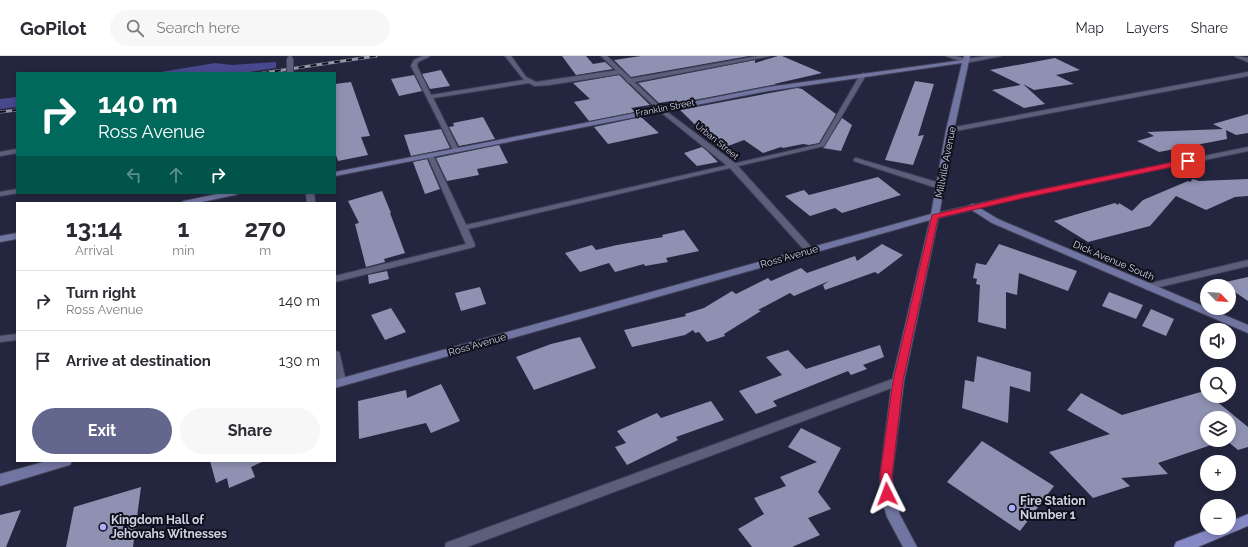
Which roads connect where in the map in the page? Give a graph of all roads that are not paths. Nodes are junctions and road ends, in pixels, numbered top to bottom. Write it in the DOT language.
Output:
graph roads {
  1 [pos="427,56"];
  2 [pos="508,56"];
  3 [pos="604,56"];
  4 [pos="767,56"];
  5 [pos="949,56"];
  6 [pos="998,56"];
  7 [pos="1238,56"];
  8 [pos="290,58"];
  9 [pos="966,58"];
  10 [pos="1248,60"];
  11 [pos="290,72"];
  12 [pos="619,72"];
  13 [pos="1248,74"];
  14 [pos="863,75"];
  15 [pos="529,81"];
  16 [pos="629,81"];
  17 [pos="430,97"];
  18 [pos="660,109"];
  19 [pos="950,130"];
  20 [pos="1248,149"];
  21 [pos="456,150"];
  22 [pos="16,151"];
  23 [pos="0,154"];
  24 [pos="430,156"];
  25 [pos="856,160"];
  26 [pos="733,166"];
  27 [pos="336,174"];
  28 [pos="940,186"];
  29 [pos="16,191"];
  30 [pos="0,194"];
  31 [pos="230,194"];
  32 [pos="189,202"];
  33 [pos="973,207"];
  34 [pos="935,216"];
  35 [pos="463,228"];
  36 [pos="16,236"];
  37 [pos="0,239"];
  38 [pos="810,251"];
  39 [pos="1248,263"];
  40 [pos="336,279"];
  41 [pos="1147,287"];
  42 [pos="1248,330"];
  43 [pos="16,337"];
  44 [pos="0,339"];
  45 [pos="336,369"];
  46 [pos="898,381"];
  47 [pos="337,383"];
  48 [pos="63,462"];
  49 [pos="0,480"];
  50 [pos="1248,520"];
  51 [pos="1236,525"];
  52 [pos="1211,535"];
  53 [pos="451,547"];
  54 [pos="910,547"];
  55 [pos="1181,547"];
  1 -- 17 [label="lane"];
  2 -- 15 [label="lane"];
  3 -- 12 [label="street, Urban Street"];
  4 -- 16 [label="lane"];
  5 -- 9 [label="street"];
  6 -- 9 [label="street, Franklin Street"];
  7 -- 10 [label="street"];
  8 -- 11 [label="street, bridge"];
  9 -- 14 [label="main road, Franklin Street"];
  9 -- 19 [label="main road, Millville Avenue"];
  12 -- 15 [label="lane"];
  12 -- 16 [label="street, Urban Street"];
  13 -- 19 [label="lane"];
  14 -- 18 [label="main road, Franklin Street"];
  14 -- 26 [label="lane"];
  15 -- 17 [label="lane"];
  16 -- 18 [label="street, Urban Street"];
  17 -- 21 [label="lane"];
  18 -- 21 [label="main road, Franklin Street"];
  18 -- 26 [label="street, Urban Street"];
  19 -- 28 [label="main road, Millville Avenue"];
  20 -- 33 [label="street, Ross Avenue"];
  21 -- 24 [label="main road, Franklin Street"];
  22 -- 23 [label="street"];
  24 -- 27 [label="main road, Franklin Street"];
  24 -- 35 [label="lane"];
  25 -- 28 [label="lane"];
  26 -- 35 [label="lane"];
  26 -- 38 [label="street, Urban Street"];
  28 -- 34 [label="main road, Millville Avenue"];
  29 -- 30 [label="lane"];
  31 -- 32 [label="main road"];
  33 -- 34 [label="street, Ross Avenue"];
  33 -- 41 [label="main road, Dick Avenue South"];
  34 -- 38 [label="main road, Ross Avenue"];
  34 -- 46 [label="main road, Millville Avenue"];
  35 -- 40 [label="lane"];
  36 -- 37 [label="main road"];
  38 -- 47 [label="main road, Ross Avenue"];
  39 -- 41 [label="lane"];
  41 -- 42 [label="main road, Dick Avenue South"];
  43 -- 44 [label="lane"];
  45 -- 47 [label="street"];
  46 -- 53 [label="lane"];
  46 -- 54 [label="main road, Millville Avenue"];
  48 -- 49 [label="main road"];
  50 -- 51 [label="main road"];
  52 -- 55 [label="main road"];
}
